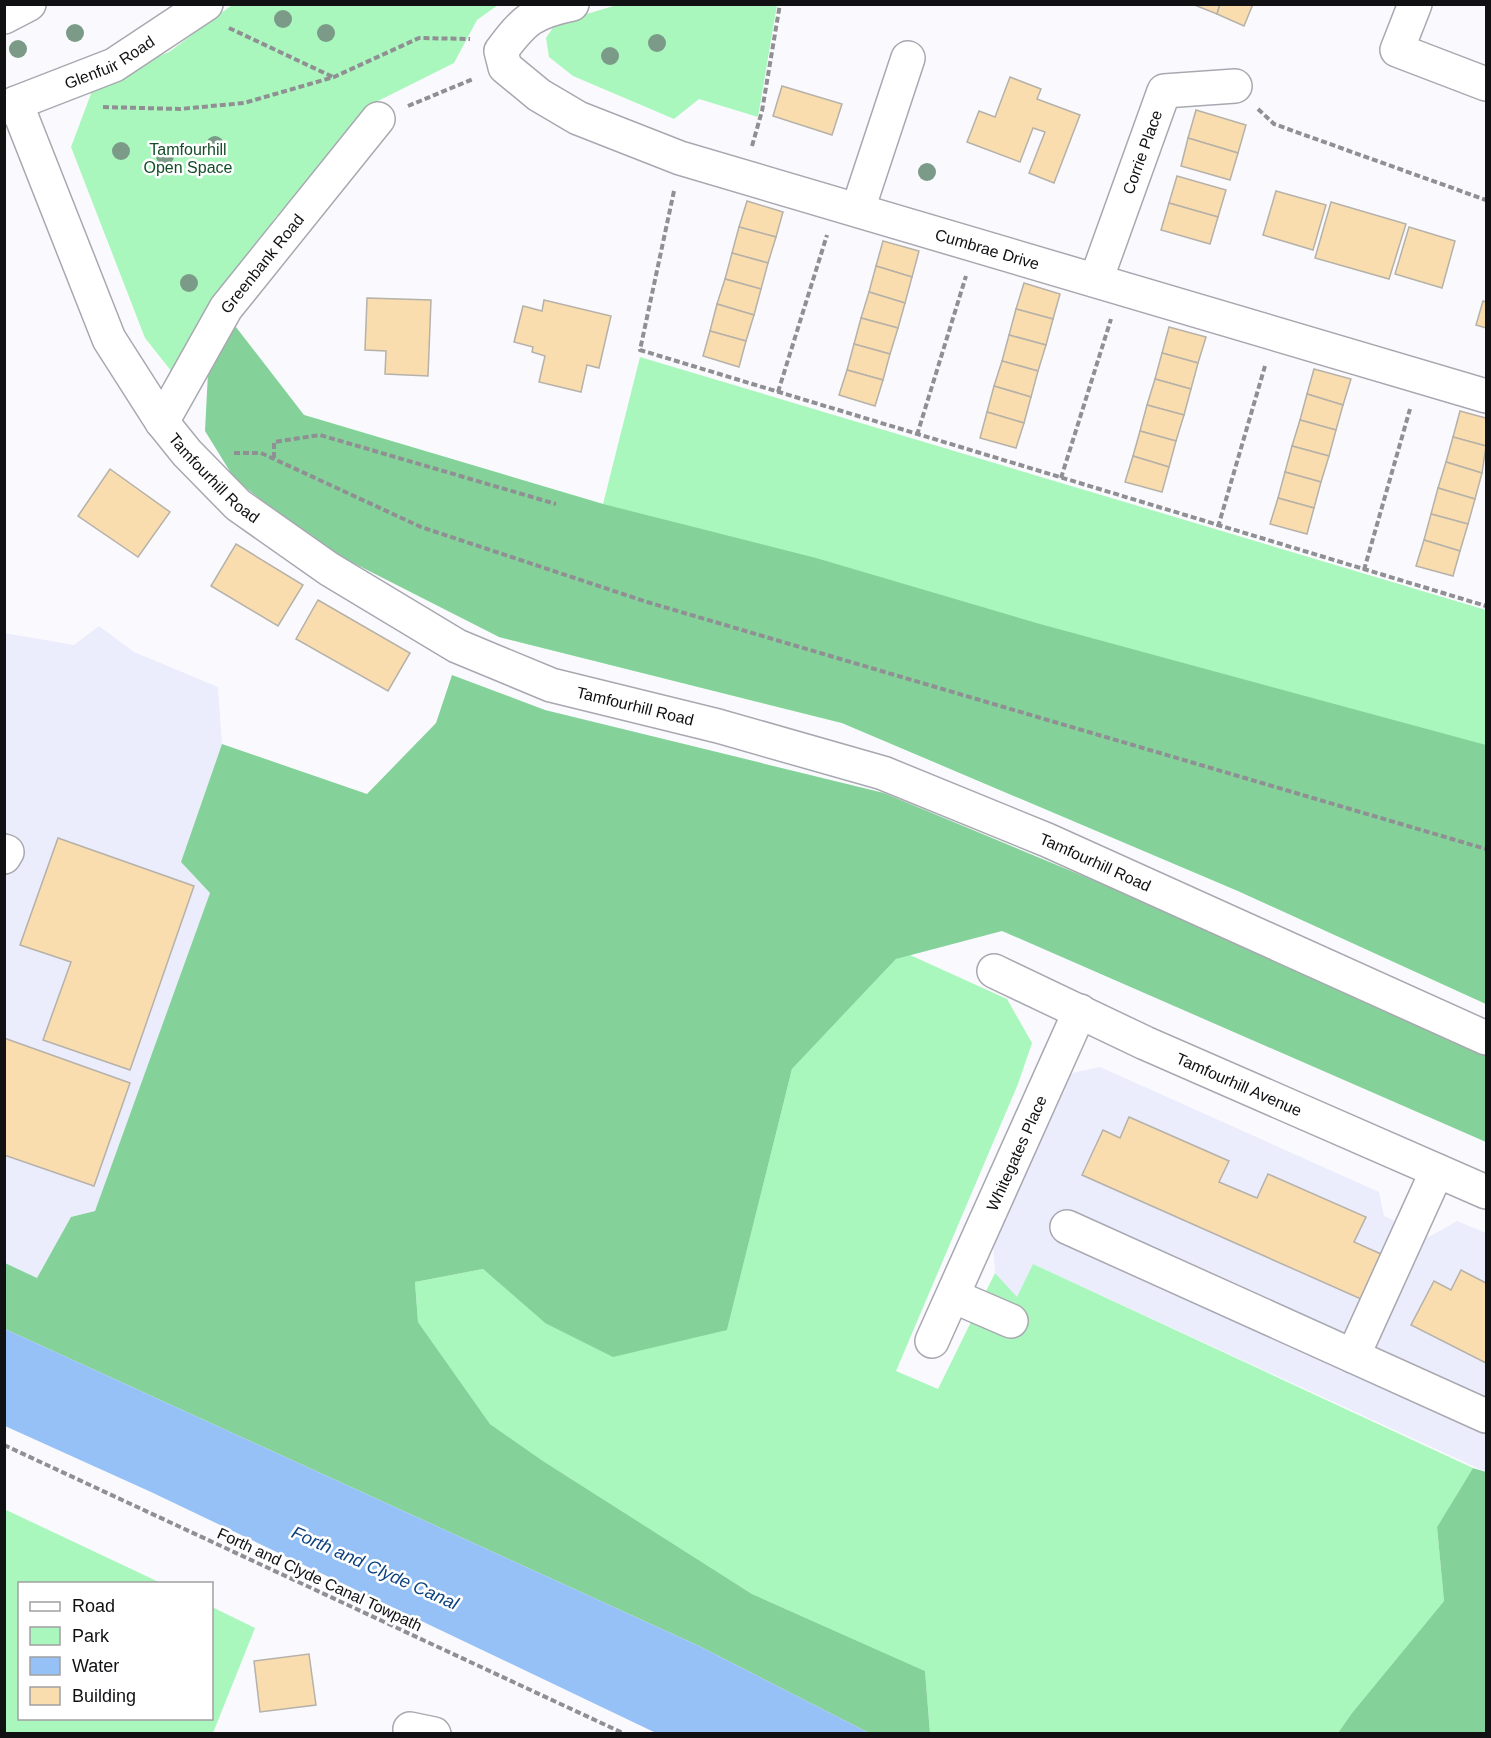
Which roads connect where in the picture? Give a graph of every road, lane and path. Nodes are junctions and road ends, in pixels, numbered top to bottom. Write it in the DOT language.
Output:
graph roads {
  1 [pos="29,4"];
  2 [pos="572,4"];
  3 [pos="780,4"];
  4 [pos="1415,4"];
  5 [pos="201,9"];
  6 [pos="4,17"];
  7 [pos="908,58"];
  8 [pos="503,59"];
  9 [pos="334,77"];
  10 [pos="1486,84"];
  11 [pos="1235,86"];
  12 [pos="10,105"];
  13 [pos="98,107"];
  14 [pos="378,119"];
  15 [pos="680,158"];
  16 [pos="744,176"];
  17 [pos="1486,200"];
  18 [pos="847,207"];
  19 [pos="975,246"];
  20 [pos="1109,283"];
  21 [pos="1274,333"];
  22 [pos="1420,376"];
  23 [pos="778,392"];
  24 [pos="1486,396"];
  25 [pos="162,422"];
  26 [pos="917,435"];
  27 [pos="187,453"];
  28 [pos="274,458"];
  29 [pos="1061,478"];
  30 [pos="556,504"];
  31 [pos="1218,527"];
  32 [pos="1364,570"];
  33 [pos="1486,606"];
  34 [pos="1486,849"];
  35 [pos="4,851"];
  36 [pos="4,857"];
  37 [pos="994,971"];
  38 [pos="1080,1011"];
  39 [pos="1486,1038"];
  40 [pos="1437,1171"];
  41 [pos="1486,1192"];
  42 [pos="1067,1227"];
  43 [pos="953,1296"];
  44 [pos="1011,1322"];
  45 [pos="933,1341"];
  46 [pos="1353,1356"];
  47 [pos="1486,1416"];
  48 [pos="4,1445"];
  49 [pos="626,1734"];
  1 -- 6 [label="street"];
  2 -- 8 [label="street"];
  3 -- 16 [label="path"];
  4 -- 10 [label="street"];
  5 -- 9 [label="path"];
  5 -- 12 [label="street, Glenfuir Road"];
  7 -- 18 [label="street"];
  8 -- 9 [label="path"];
  8 -- 14 [label="path"];
  8 -- 15 [label="street, Cumbrae Drive"];
  9 -- 13 [label="path"];
  11 -- 17 [label="path"];
  11 -- 20 [label="street, Corrie Place"];
  12 -- 25 [label="street, Tamfourhill Road"];
  14 -- 25 [label="street, Greenbank Road"];
  15 -- 16 [label="street, Cumbrae Drive"];
  15 -- 23 [label="path"];
  16 -- 18 [label="street, Cumbrae Drive"];
  18 -- 19 [label="street, Cumbrae Drive"];
  18 -- 23 [label="path"];
  19 -- 20 [label="street, Cumbrae Drive"];
  19 -- 26 [label="path"];
  20 -- 21 [label="street, Cumbrae Drive"];
  20 -- 29 [label="path"];
  21 -- 22 [label="street, Cumbrae Drive"];
  21 -- 31 [label="path"];
  22 -- 24 [label="street, Cumbrae Drive"];
  22 -- 32 [label="path"];
  23 -- 26 [label="path"];
  25 -- 27 [label="street, Tamfourhill Road"];
  26 -- 29 [label="path"];
  27 -- 28 [label="path"];
  27 -- 39 [label="street, Tamfourhill Road"];
  28 -- 30 [label="path"];
  28 -- 34 [label="path"];
  29 -- 31 [label="path"];
  31 -- 32 [label="path"];
  32 -- 33 [label="path"];
  35 -- 36 [label="street"];
  37 -- 38 [label="street, Tamfourhill Avenue"];
  38 -- 40 [label="street, Tamfourhill Avenue"];
  38 -- 43 [label="street, Whitegates Place"];
  40 -- 41 [label="street, Tamfourhill Avenue"];
  40 -- 46 [label="street"];
  42 -- 46 [label="street"];
  43 -- 44 [label="street"];
  43 -- 45 [label="street, Whitegates Place"];
  46 -- 47 [label="street"];
  48 -- 49 [label="path, Forth and Clyde Canal Towpath"];
}
